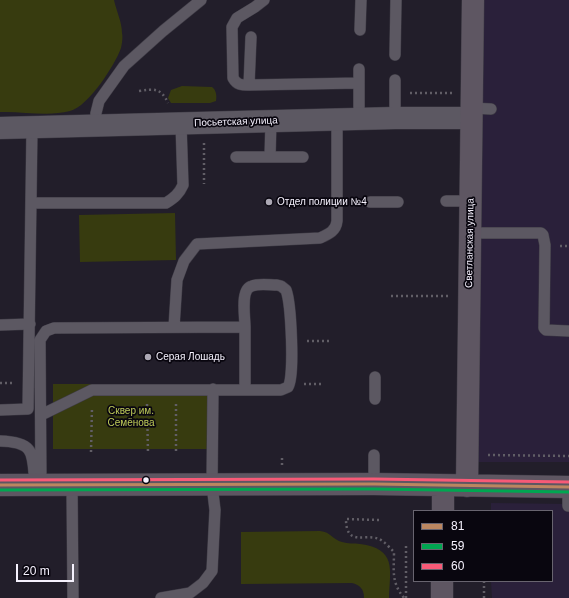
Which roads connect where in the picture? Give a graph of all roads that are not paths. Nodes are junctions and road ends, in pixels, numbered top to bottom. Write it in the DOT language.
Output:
graph roads {
  1 [pos="201,0"];
  2 [pos="264,0"];
  3 [pos="361,0"];
  4 [pos="396,0"];
  5 [pos="472,0"];
  6 [pos="360,30"];
  7 [pos="251,37"];
  8 [pos="395,55"];
  9 [pos="359,68"];
  10 [pos="395,80"];
  11 [pos="359,83"];
  12 [pos="249,85"];
  13 [pos="473,107"];
  14 [pos="395,118"];
  15 [pos="337,120"];
  16 [pos="359,120"];
  17 [pos="271,121"];
  18 [pos="175,124"];
  19 [pos="95,126"];
  20 [pos="0,128"];
  21 [pos="32,128"];
  22 [pos="236,157"];
  23 [pos="270,157"];
  24 [pos="303,157"];
  25 [pos="446,201"];
  26 [pos="470,201"];
  27 [pos="370,202"];
  28 [pos="398,202"];
  29 [pos="31,203"];
  30 [pos="470,233"];
  31 [pos="0,324"];
  32 [pos="30,324"];
  33 [pos="174,326"];
  34 [pos="245,327"];
  35 [pos="569,331"];
  36 [pos="375,377"];
  37 [pos="213,389"];
  38 [pos="244,390"];
  39 [pos="374,399"];
  40 [pos="0,410"];
  41 [pos="41,415"];
  42 [pos="0,441"];
  43 [pos="374,455"];
  44 [pos="374,484"];
  45 [pos="38,485"];
  46 [pos="72,485"];
  47 [pos="212,485"];
  48 [pos="0,486"];
  49 [pos="443,486"];
  50 [pos="467,486"];
  51 [pos="568,493"];
  52 [pos="442,510"];
  53 [pos="442,582"];
  54 [pos="192,596"];
  55 [pos="73,598"];
  56 [pos="161,598"];
  57 [pos="442,598"];
  1 -- 19 [label="lane"];
  2 -- 12 [label="lane"];
  3 -- 6 [label="lane"];
  4 -- 8 [label="lane"];
  5 -- 13 [label="main road, Светланская улица"];
  7 -- 12 [label="lane"];
  9 -- 11 [label="lane"];
  10 -- 14 [label="lane"];
  11 -- 12 [label="lane"];
  11 -- 16 [label="lane"];
  13 -- 14 [label="street, Посьетская улица"];
  13 -- 26 [label="main road, Светланская улица"];
  14 -- 16 [label="street, Посьетская улица"];
  15 -- 16 [label="street, Посьетская улица"];
  15 -- 17 [label="street, Посьетская улица"];
  15 -- 33 [label="lane"];
  17 -- 18 [label="street, Посьетская улица"];
  17 -- 23 [label="lane"];
  18 -- 19 [label="street, Посьетская улица"];
  18 -- 29 [label="lane"];
  19 -- 21 [label="street, Посьетская улица"];
  20 -- 21 [label="street, Посьетская улица"];
  21 -- 29 [label="lane"];
  22 -- 23 [label="lane"];
  23 -- 24 [label="lane"];
  25 -- 26 [label="lane"];
  26 -- 30 [label="main road, Светланская улица"];
  27 -- 28 [label="lane"];
  29 -- 32 [label="lane"];
  30 -- 35 [label="lane"];
  30 -- 50 [label="main road, Светланская улица"];
  31 -- 32 [label="lane"];
  32 -- 40 [label="lane"];
  33 -- 34 [label="lane"];
  33 -- 41 [label="lane"];
  34 -- 38 [label="lane"];
  34 -- 38 [label="lane"];
  36 -- 39 [label="lane"];
  37 -- 38 [label="lane"];
  37 -- 41 [label="lane"];
  37 -- 47 [label="lane"];
  41 -- 45 [label="lane"];
  42 -- 45 [label="lane"];
  43 -- 44 [label="lane"];
  44 -- 47 [label="main road"];
  44 -- 49 [label="main road"];
  45 -- 46 [label="main road"];
  45 -- 48 [label="main road"];
  46 -- 47 [label="main road"];
  46 -- 55 [label="lane"];
  47 -- 54 [label="lane"];
  49 -- 50 [label="main road"];
  49 -- 52 [label="main road"];
  50 -- 51 [label="main road"];
  53 -- 57 [label="main road"];
  54 -- 56 [label="lane"];
}
